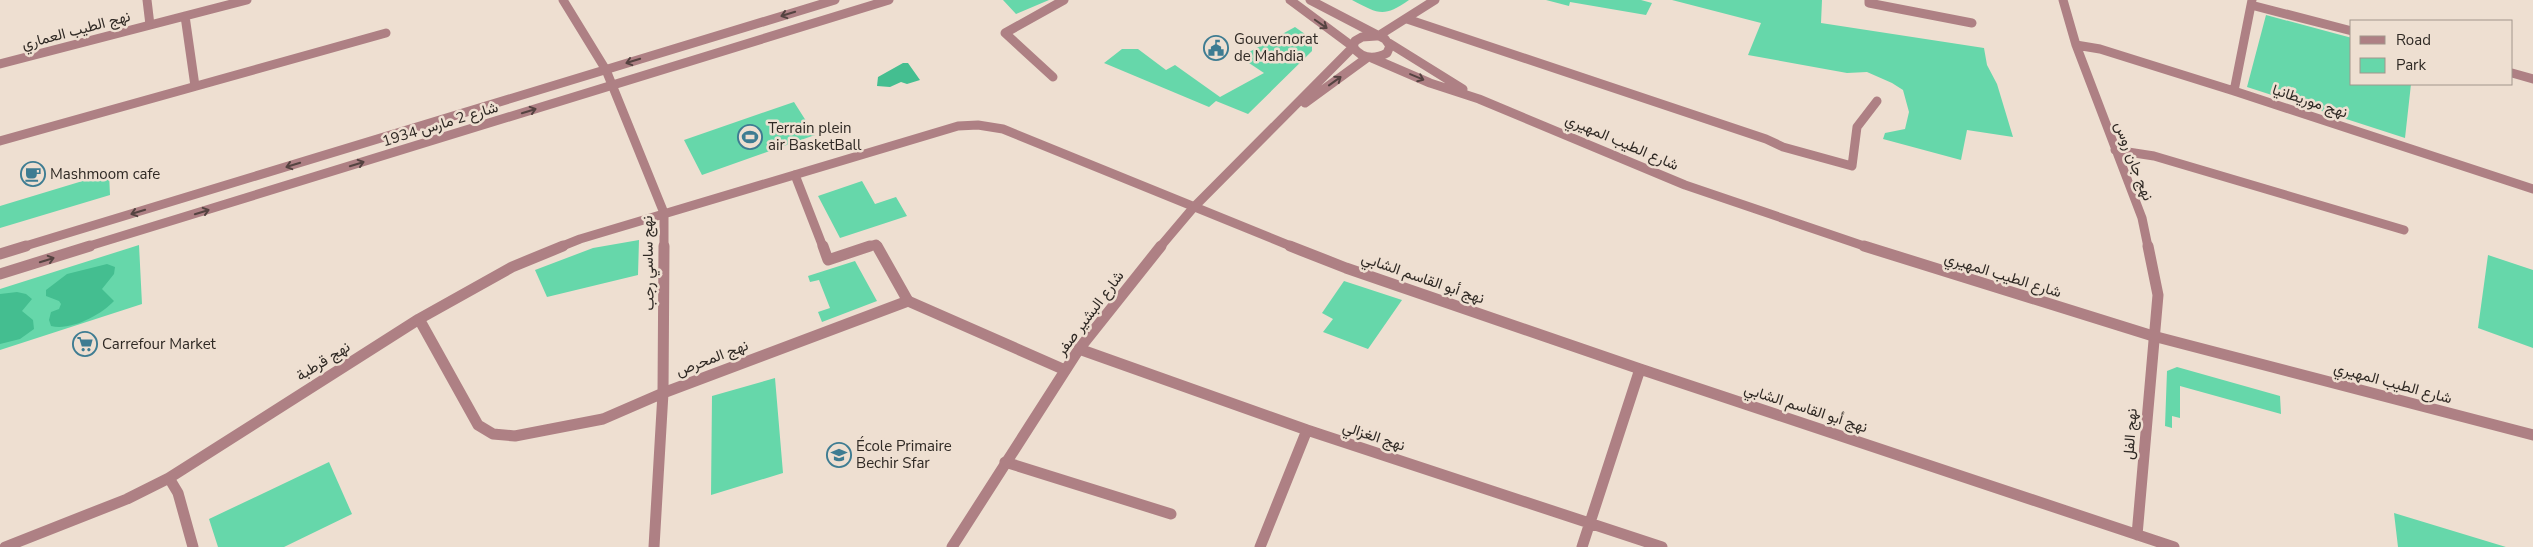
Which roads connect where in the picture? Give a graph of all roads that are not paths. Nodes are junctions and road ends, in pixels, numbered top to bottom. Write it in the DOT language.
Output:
graph roads {
  1 [pos="148,0"];
  2 [pos="246,0"];
  3 [pos="563,0"];
  4 [pos="835,0"];
  5 [pos="889,0"];
  6 [pos="1064,0"];
  7 [pos="1290,0"];
  8 [pos="1310,0"];
  9 [pos="1435,0"];
  10 [pos="1869,0"];
  11 [pos="2063,0"];
  12 [pos="2252,3"];
  13 [pos="185,16"];
  14 [pos="1407,19"];
  15 [pos="1972,23"];
  16 [pos="150,25"];
  17 [pos="2350,30"];
  18 [pos="386,33"];
  19 [pos="1377,36"];
  20 [pos="1388,42"];
  21 [pos="2076,45"];
  22 [pos="1353,47"];
  23 [pos="1370,58"];
  24 [pos="0,64"];
  25 [pos="606,70"];
  26 [pos="2513,73"];
  27 [pos="1053,77"];
  28 [pos="2533,79"];
  29 [pos="612,85"];
  30 [pos="194,86"];
  31 [pos="2234,91"];
  32 [pos="1479,98"];
  33 [pos="1877,101"];
  34 [pos="1282,120"];
  35 [pos="0,141"];
  36 [pos="2115,150"];
  37 [pos="795,176"];
  38 [pos="2533,189"];
  39 [pos="1194,208"];
  40 [pos="664,213"];
  41 [pos="2404,230"];
  42 [pos="0,254"];
  43 [pos="0,274"];
  44 [pos="908,301"];
  45 [pos="419,318"];
  46 [pos="2153,336"];
  47 [pos="1079,349"];
  48 [pos="1640,369"];
  49 [pos="1065,370"];
  50 [pos="663,393"];
  51 [pos="1308,430"];
  52 [pos="2533,435"];
  53 [pos="1005,462"];
  54 [pos="169,478"];
  55 [pos="1170,514"];
  56 [pos="1590,522"];
  57 [pos="2138,535"];
  58 [pos="5,547"];
  59 [pos="192,547"];
  60 [pos="654,547"];
  61 [pos="952,547"];
  62 [pos="1260,547"];
  63 [pos="1582,547"];
  64 [pos="1662,547"];
  65 [pos="2174,547"];
  1 -- 16 [label="street"];
  2 -- 13 [label="street, نهج الطيب العماري"];
  3 -- 25 [label="street, نهج ساسي رجب"];
  4 -- 25 [label="street, شارع 2 مارس 1934, one-way"];
  5 -- 29 [label="street, شارع 2 مارس 1934"];
  6 -- 27 [label="street"];
  7 -- 22 [label="street, one-way"];
  8 -- 19 [label="street"];
  9 -- 14 [label="street"];
  10 -- 15 [label="street"];
  11 -- 21 [label="street, نهج جان روس"];
  12 -- 17 [label="street"];
  12 -- 31 [label="street"];
  13 -- 16 [label="street, نهج الطيب العماري"];
  13 -- 30 [label="street"];
  14 -- 19 [label="street"];
  14 -- 20 [label="street"];
  14 -- 33 [label="street"];
  16 -- 24 [label="street, نهج الطيب العماري"];
  18 -- 30 [label="street"];
  19 -- 20 [label="street, شارع الطيب المهيري"];
  19 -- 22 [label="street"];
  20 -- 23 [label="street, شارع البشير صفر"];
  20 -- 32 [label="street, شارع الطيب المهيري"];
  21 -- 31 [label="street, نهج موريطانيا"];
  21 -- 36 [label="street, نهج جان روس"];
  22 -- 23 [label="street, شارع الطيب المهيري"];
  22 -- 34 [label="street, شارع البشير صفر"];
  23 -- 32 [label="street, شارع الطيب المهيري, one-way"];
  34 -- 23 [label="street, شارع البشير صفر, one-way"];
  25 -- 29 [label="street, نهج ساسي رجب"];
  25 -- 42 [label="street, شارع 2 مارس 1934, one-way"];
  26 -- 28 [label="street"];
  29 -- 40 [label="street, نهج ساسي رجب"];
  43 -- 29 [label="street, شارع 2 مارس 1934, one-way"];
  30 -- 35 [label="street"];
  31 -- 38 [label="street, نهج موريطانيا"];
  32 -- 46 [label="street, شارع الطيب المهيري"];
  34 -- 39 [label="street, شارع البشير صفر"];
  36 -- 41 [label="street"];
  36 -- 46 [label="street, نهج جان روس"];
  37 -- 39 [label="street, نهج أبو القاسم الشابي"];
  37 -- 40 [label="street, نهج أبو القاسم الشابي"];
  37 -- 44 [label="street"];
  39 -- 47 [label="street, شارع البشير صفر"];
  39 -- 48 [label="street, نهج أبو القاسم الشابي"];
  40 -- 45 [label="street, نهج قرطبة"];
  40 -- 50 [label="street, نهج ساسي رجب"];
  44 -- 49 [label="street"];
  44 -- 50 [label="street, نهج المحرص"];
  45 -- 50 [label="street, نهج المحرص"];
  45 -- 54 [label="street, نهج قرطبة"];
  46 -- 52 [label="street, شارع الطيب المهيري"];
  46 -- 57 [label="street, نهج الفل"];
  47 -- 49 [label="street, شارع البشير صفر"];
  47 -- 51 [label="street, نهج الغزالي"];
  48 -- 56 [label="street"];
  48 -- 57 [label="street, نهج أبو القاسم الشابي"];
  49 -- 53 [label="street, شارع البشير صفر"];
  50 -- 60 [label="street, نهج ساسي رجب"];
  51 -- 56 [label="street, نهج الغزالي"];
  51 -- 62 [label="street"];
  53 -- 55 [label="street"];
  53 -- 61 [label="street, شارع البشير صفر"];
  54 -- 58 [label="street, نهج قرطبة"];
  54 -- 59 [label="street"];
  56 -- 63 [label="street"];
  56 -- 64 [label="street, نهج الغزالي"];
  57 -- 65 [label="street, نهج أبو القاسم الشابي"];
}
